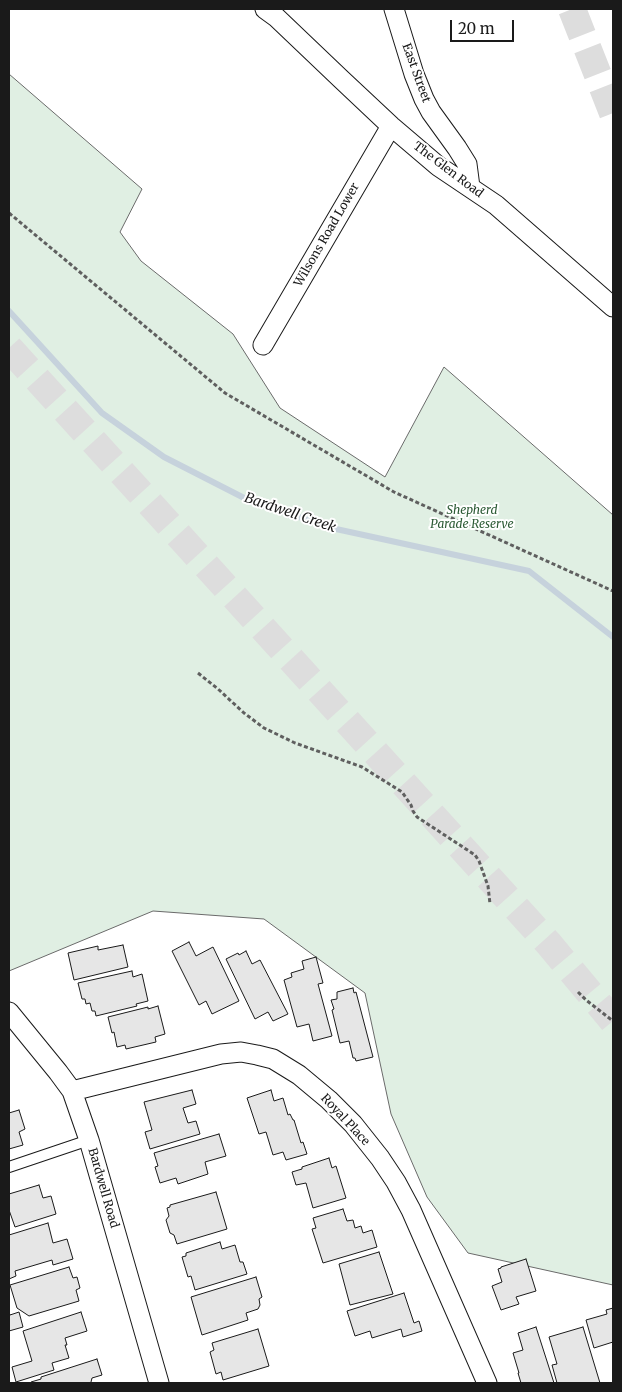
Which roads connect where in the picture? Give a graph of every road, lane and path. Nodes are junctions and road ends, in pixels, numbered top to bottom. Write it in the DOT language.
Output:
graph roads {
  1 [pos="265,9"];
  2 [pos="394,9"];
  3 [pos="391,126"];
  4 [pos="470,187"];
  5 [pos="9,213"];
  6 [pos="613,307"];
  7 [pos="263,345"];
  8 [pos="613,590"];
  9 [pos="198,673"];
  10 [pos="490,904"];
  11 [pos="578,992"];
  12 [pos="9,1012"];
  13 [pos="613,1021"];
  14 [pos="72,1091"];
  15 [pos="90,1140"];
  16 [pos="9,1167"];
  17 [pos="159,1383"];
  18 [pos="487,1383"];
  1 -- 3 [label="street, The Glen Road"];
  2 -- 4 [label="street, East Street"];
  3 -- 4 [label="street, The Glen Road"];
  3 -- 7 [label="street, Wilsons Road Lower"];
  4 -- 6 [label="street, The Glen Road"];
  5 -- 8 [label="path"];
  9 -- 10 [label="path"];
  11 -- 13 [label="path"];
  12 -- 14 [label="street, Bardwell Road"];
  14 -- 15 [label="street, Bardwell Road"];
  14 -- 18 [label="street, Royal Place"];
  15 -- 16 [label="lane"];
  15 -- 17 [label="street, Bardwell Road"];
}
